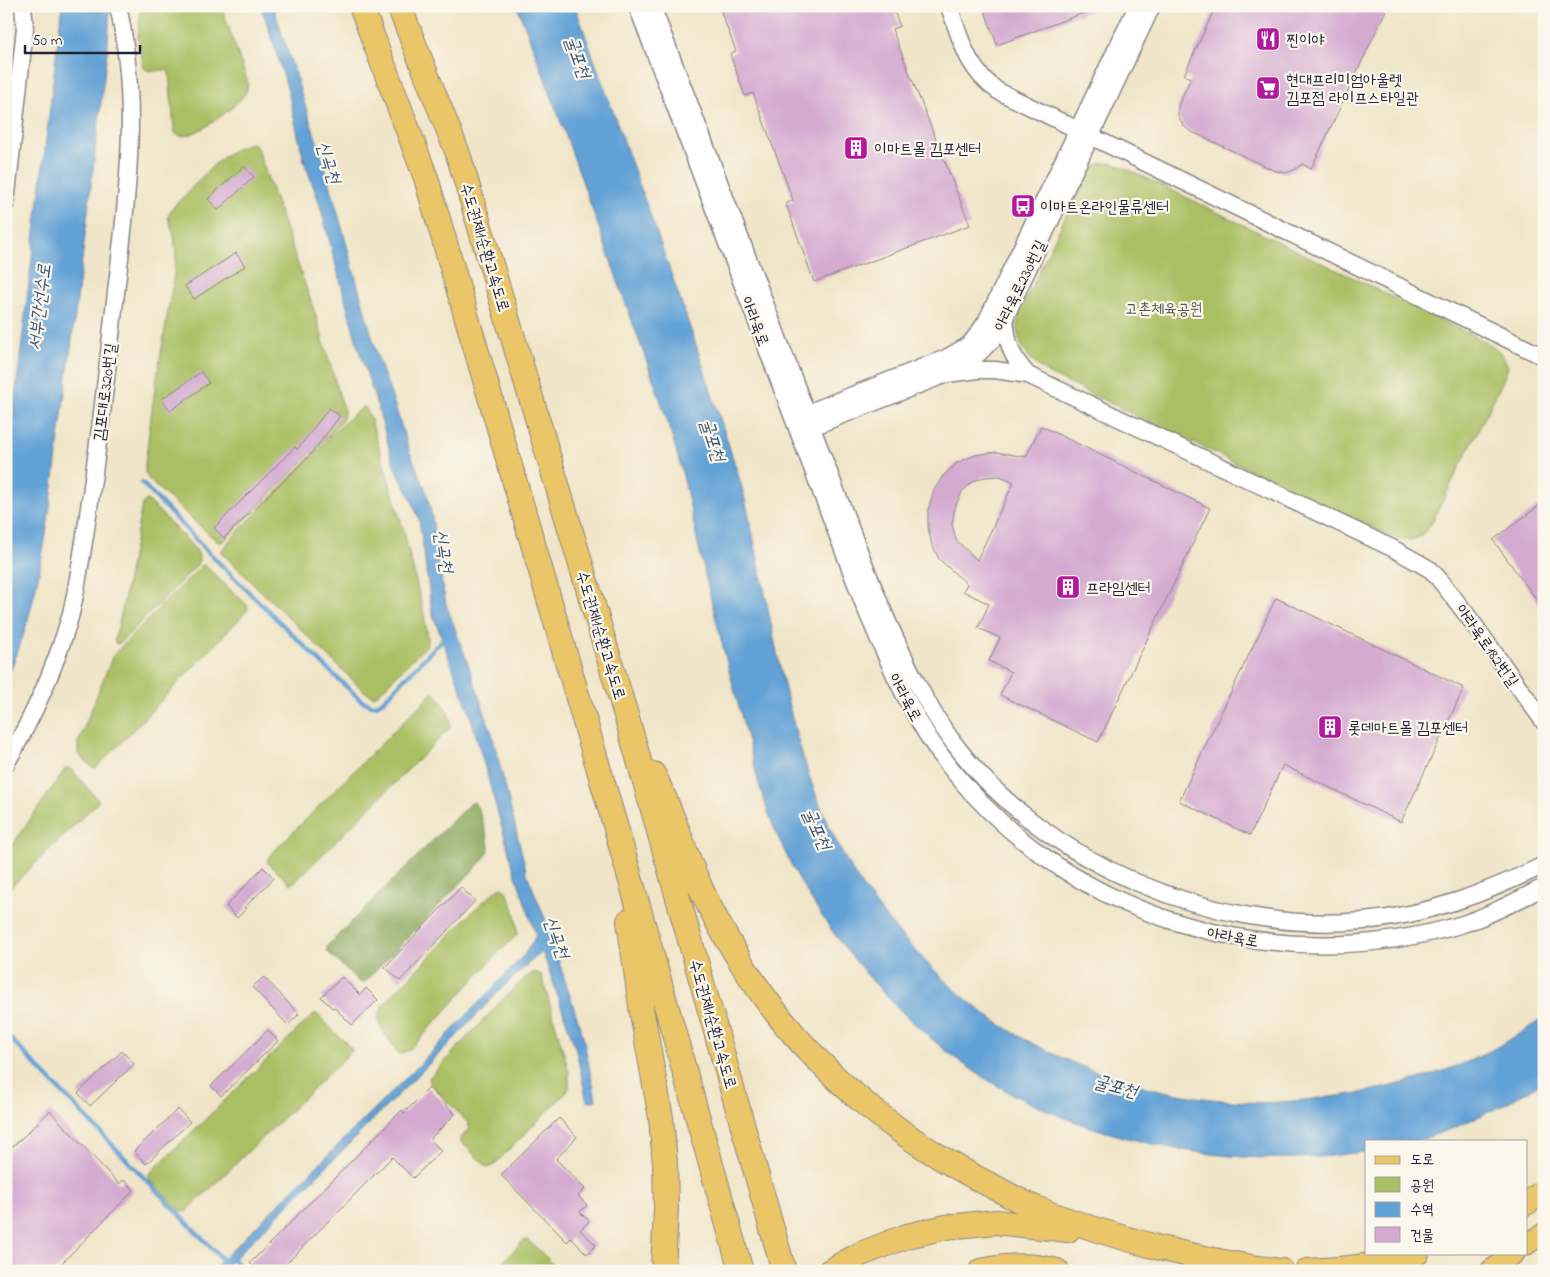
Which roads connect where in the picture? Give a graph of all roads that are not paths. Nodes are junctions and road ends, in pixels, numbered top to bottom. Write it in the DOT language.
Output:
graph roads {
  1 [pos="23,6"];
  2 [pos="118,6"];
  3 [pos="361,6"];
  4 [pos="399,6"];
  5 [pos="637,6"];
  6 [pos="652,6"];
  7 [pos="949,6"];
  8 [pos="1137,6"];
  9 [pos="1152,6"];
  10 [pos="1084,133"];
  11 [pos="6,203"];
  12 [pos="1005,318"];
  13 [pos="1544,356"];
  14 [pos="947,374"];
  15 [pos="1028,375"];
  16 [pos="802,423"];
  17 [pos="628,722"];
  18 [pos="1544,722"];
  19 [pos="6,764"];
  20 [pos="618,835"];
  21 [pos="1544,865"];
  22 [pos="1544,887"];
  23 [pos="1544,1192"];
  24 [pos="1528,1201"];
  25 [pos="1544,1233"];
  26 [pos="1124,1239"];
  27 [pos="1528,1244"];
  28 [pos="1414,1254"];
  29 [pos="1514,1254"];
  30 [pos="782,1264"];
  31 [pos="663,1271"];
  32 [pos="741,1271"];
  33 [pos="830,1271"];
  34 [pos="981,1271"];
  35 [pos="1057,1271"];
  36 [pos="1282,1271"];
  37 [pos="1307,1271"];
  38 [pos="1490,1271"];
  1 -- 11 [label="street"];
  2 -- 19 [label="street, 김포대로320번길"];
  3 -- 20 [label="highway"];
  4 -- 17 [label="highway, 수도권제1순환고속도로"];
  5 -- 16 [label="street, 아라육로"];
  6 -- 16 [label="street, 아라육로"];
  7 -- 10 [label="street"];
  8 -- 10 [label="street, 아라육로230번길"];
  9 -- 10 [label="street, 아라육로230번길"];
  10 -- 12 [label="street, 아라육로230번길"];
  10 -- 13 [label="street"];
  10 -- 16 [label="street, 아라육로230번길"];
  12 -- 14 [label="street, 아라육로230번길"];
  12 -- 15 [label="street"];
  14 -- 15 [label="street"];
  14 -- 16 [label="street, 아라육로230번길"];
  15 -- 18 [label="street, 아라육로182번길"];
  16 -- 21 [label="street, 아라육로"];
  16 -- 22 [label="street, 아라육로"];
  17 -- 26 [label="highway"];
  17 -- 30 [label="highway, 수도권제1순환고속도로"];
  20 -- 31 [label="highway"];
  20 -- 32 [label="highway"];
  23 -- 24 [label="highway"];
  25 -- 27 [label="main road"];
  26 -- 33 [label="highway"];
  26 -- 36 [label="highway"];
  28 -- 37 [label="highway"];
  29 -- 38 [label="main road"];
  34 -- 35 [label="highway"];
}
